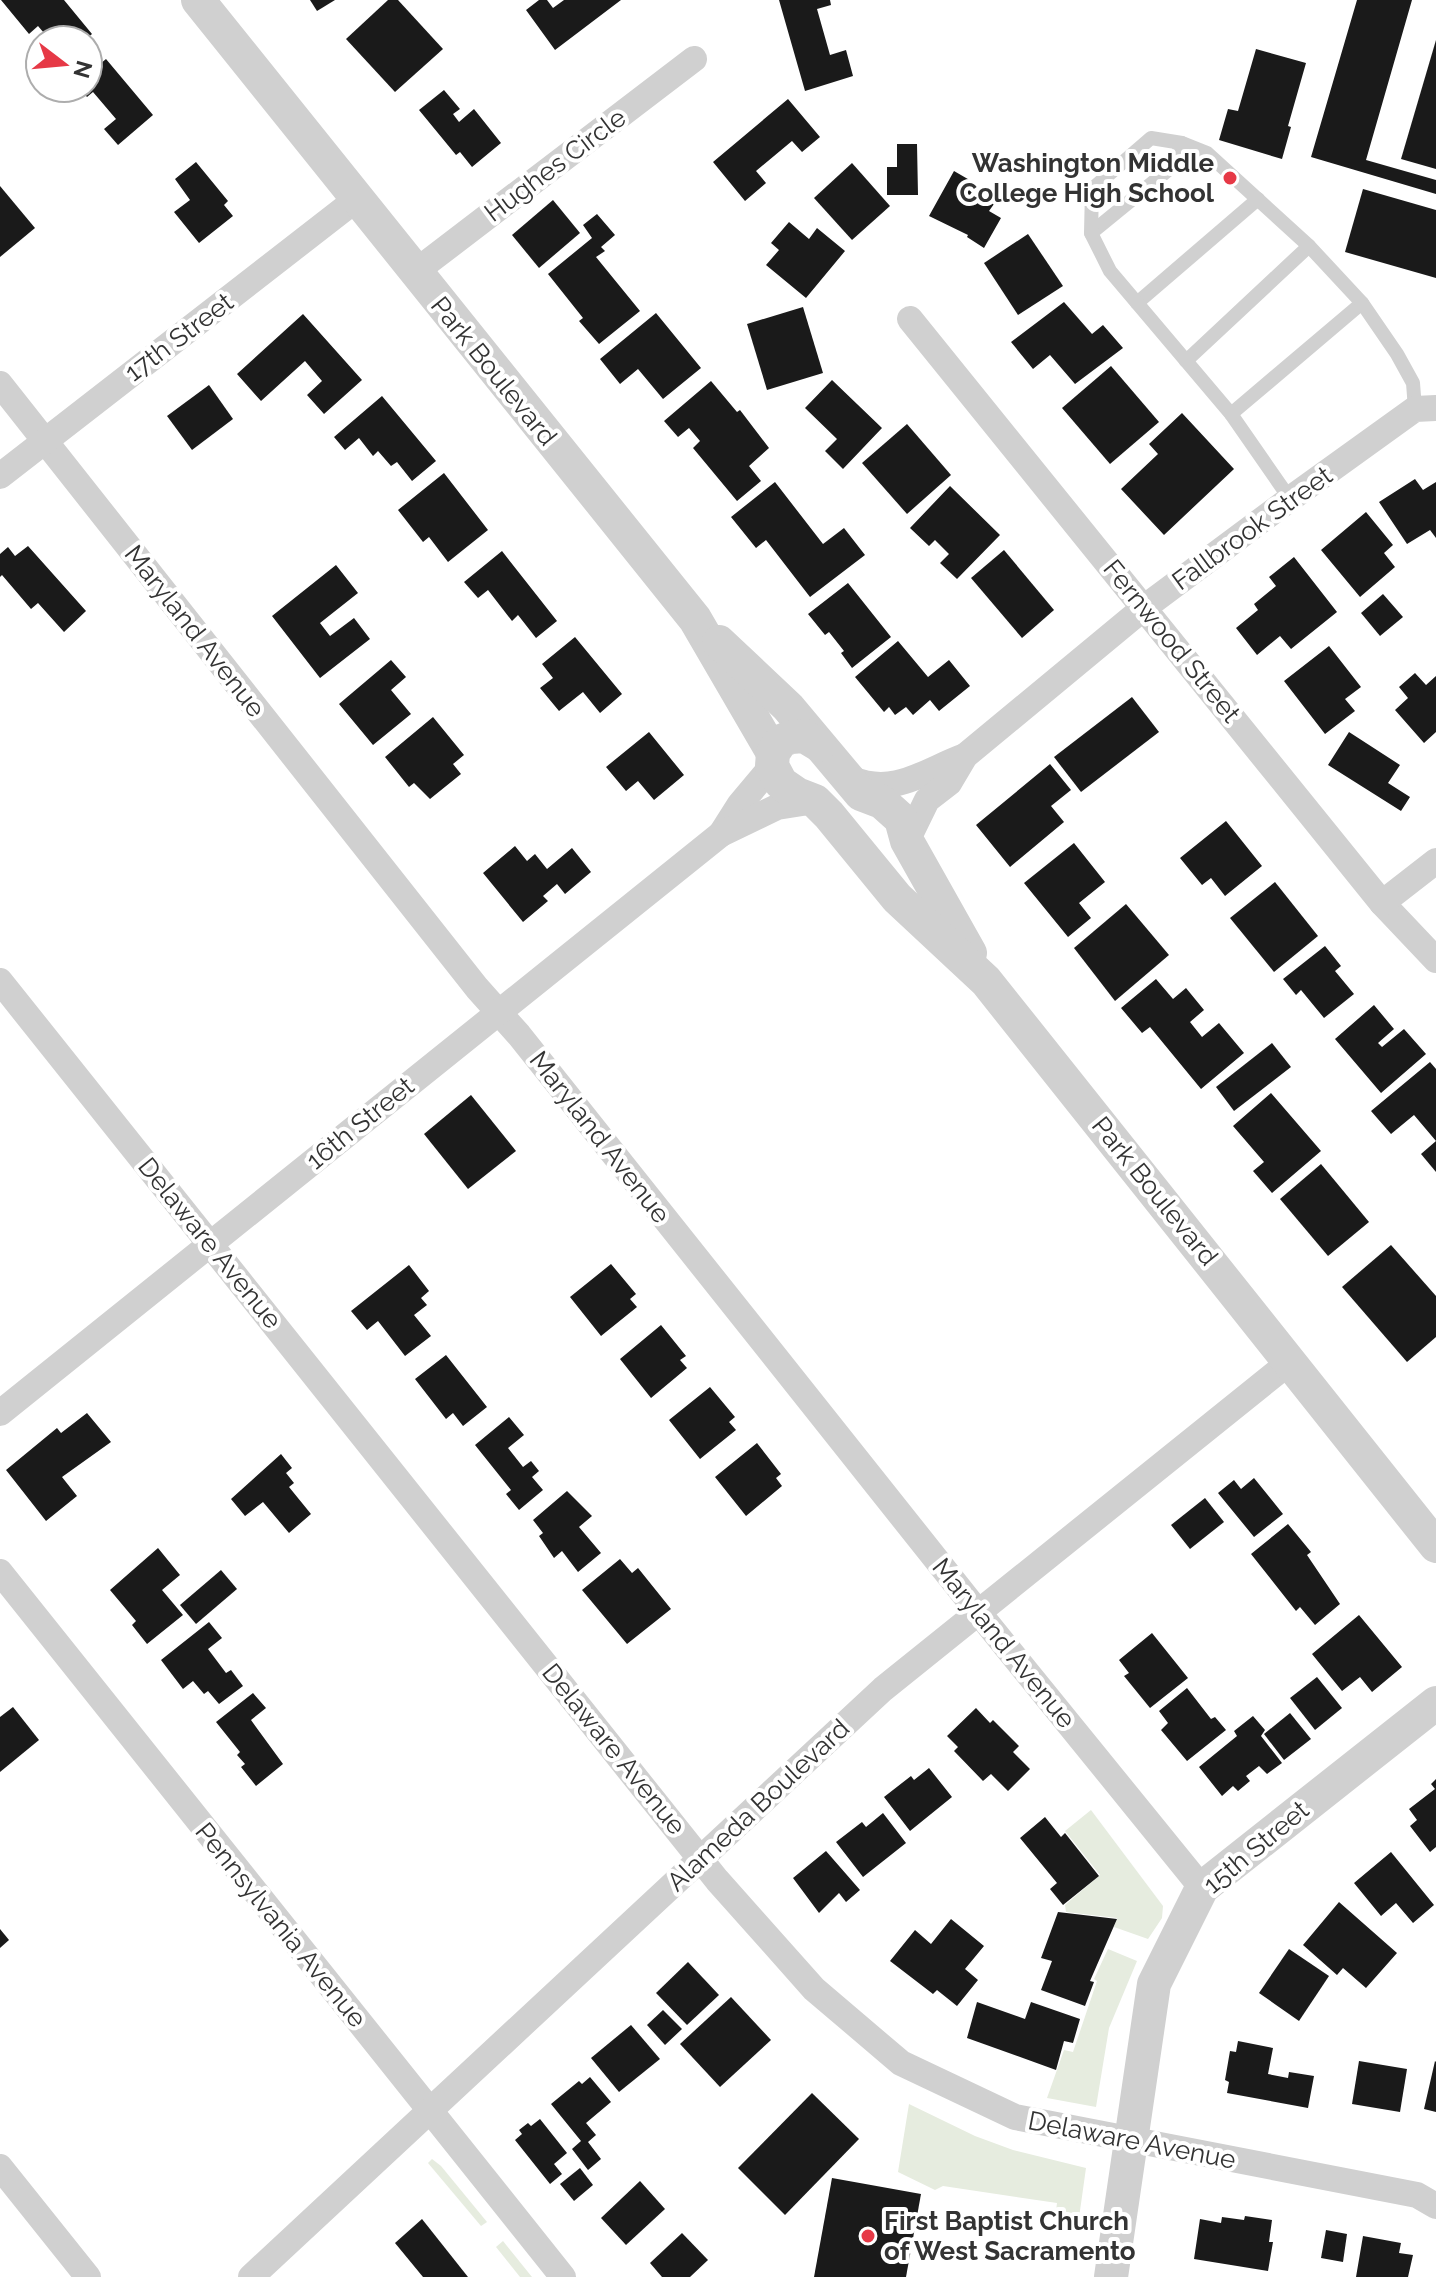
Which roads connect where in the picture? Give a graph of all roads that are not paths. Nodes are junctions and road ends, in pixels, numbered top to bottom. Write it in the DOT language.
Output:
graph roads {
  1 [pos="198,0"];
  2 [pos="694,59"];
  3 [pos="1182,143"];
  4 [pos="358,198"];
  5 [pos="1258,199"];
  6 [pos="1091,233"];
  7 [pos="1309,246"];
  8 [pos="415,272"];
  9 [pos="1137,303"];
  10 [pos="1362,303"];
  11 [pos="910,319"];
  12 [pos="1186,361"];
  13 [pos="0,384"];
  14 [pos="1426,408"];
  15 [pos="1231,414"];
  16 [pos="45,439"];
  17 [pos="0,476"];
  18 [pos="1290,499"];
  19 [pos="1145,607"];
  20 [pos="695,619"];
  21 [pos="819,745"];
  22 [pos="965,756"];
  23 [pos="773,760"];
  24 [pos="845,776"];
  25 [pos="815,801"];
  26 [pos="721,834"];
  27 [pos="907,841"];
  28 [pos="860,849"];
  29 [pos="1436,861"];
  30 [pos="1382,903"];
  31 [pos="1436,960"];
  32 [pos="0,981"];
  33 [pos="986,981"];
  34 [pos="499,1011"];
  35 [pos="211,1242"];
  36 [pos="1291,1361"];
  37 [pos="0,1413"];
  38 [pos="1436,1546"];
  39 [pos="0,1572"];
  40 [pos="978,1612"];
  41 [pos="1436,1703"];
  42 [pos="701,1858"];
  43 [pos="1202,1888"];
  44 [pos="430,2112"];
  45 [pos="1133,2139"];
  46 [pos="0,2167"];
  47 [pos="1436,2206"];
  48 [pos="88,2277"];
  49 [pos="251,2277"];
  50 [pos="563,2277"];
  51 [pos="1111,2277"];
  1 -- 4 [label="street, Park Boulevard"];
  2 -- 8 [label="street, Hughes Circle"];
  3 -- 5 [label="lane"];
  3 -- 6 [label="lane"];
  3 -- 6 [label="lane"];
  4 -- 8 [label="street, Park Boulevard"];
  4 -- 16 [label="street, 17th Street"];
  5 -- 7 [label="lane"];
  5 -- 9 [label="lane"];
  6 -- 9 [label="lane"];
  7 -- 10 [label="lane"];
  7 -- 12 [label="lane"];
  8 -- 20 [label="street, Park Boulevard"];
  9 -- 12 [label="lane"];
  10 -- 14 [label="lane"];
  10 -- 15 [label="lane"];
  11 -- 19 [label="street, Fernwood Street"];
  12 -- 15 [label="lane"];
  13 -- 16 [label="street, Maryland Avenue"];
  14 -- 18 [label="street, Fallbrook Street"];
  15 -- 18 [label="lane"];
  16 -- 17 [label="street, 17th Street"];
  16 -- 34 [label="street, Maryland Avenue"];
  18 -- 19 [label="street, Fallbrook Street"];
  19 -- 22 [label="street, Fallbrook Street"];
  19 -- 30 [label="street, Fernwood Street"];
  20 -- 21 [label="street"];
  20 -- 23 [label="street, Park Boulevard"];
  21 -- 23 [label="street"];
  21 -- 24 [label="street"];
  22 -- 24 [label="street"];
  22 -- 27 [label="street"];
  23 -- 25 [label="street, Park Boulevard"];
  23 -- 26 [label="street"];
  24 -- 27 [label="street"];
  25 -- 26 [label="street"];
  25 -- 28 [label="street, Park Boulevard"];
  26 -- 34 [label="street, 16th Street"];
  27 -- 28 [label="street"];
  27 -- 33 [label="street"];
  28 -- 33 [label="street, Park Boulevard"];
  29 -- 30 [label="street"];
  30 -- 31 [label="street, Fernwood Street"];
  32 -- 35 [label="street, Delaware Avenue"];
  33 -- 36 [label="street, Park Boulevard"];
  34 -- 35 [label="street, 16th Street"];
  34 -- 40 [label="street, Maryland Avenue"];
  35 -- 37 [label="street, 16th Street"];
  35 -- 42 [label="street, Delaware Avenue"];
  36 -- 38 [label="street, Park Boulevard"];
  36 -- 40 [label="street, Alameda Boulevard"];
  39 -- 44 [label="street, Pennsylvania Avenue"];
  40 -- 42 [label="street, Alameda Boulevard"];
  40 -- 43 [label="street, Maryland Avenue"];
  41 -- 43 [label="street, 15th Street"];
  42 -- 44 [label="street, Alameda Boulevard"];
  42 -- 45 [label="street, Delaware Avenue"];
  43 -- 45 [label="street, 15th Street"];
  44 -- 49 [label="street, Alameda Boulevard"];
  44 -- 50 [label="street, Pennsylvania Avenue"];
  45 -- 47 [label="street, Delaware Avenue"];
  45 -- 51 [label="street, 15th Street"];
  46 -- 48 [label="street"];
}
